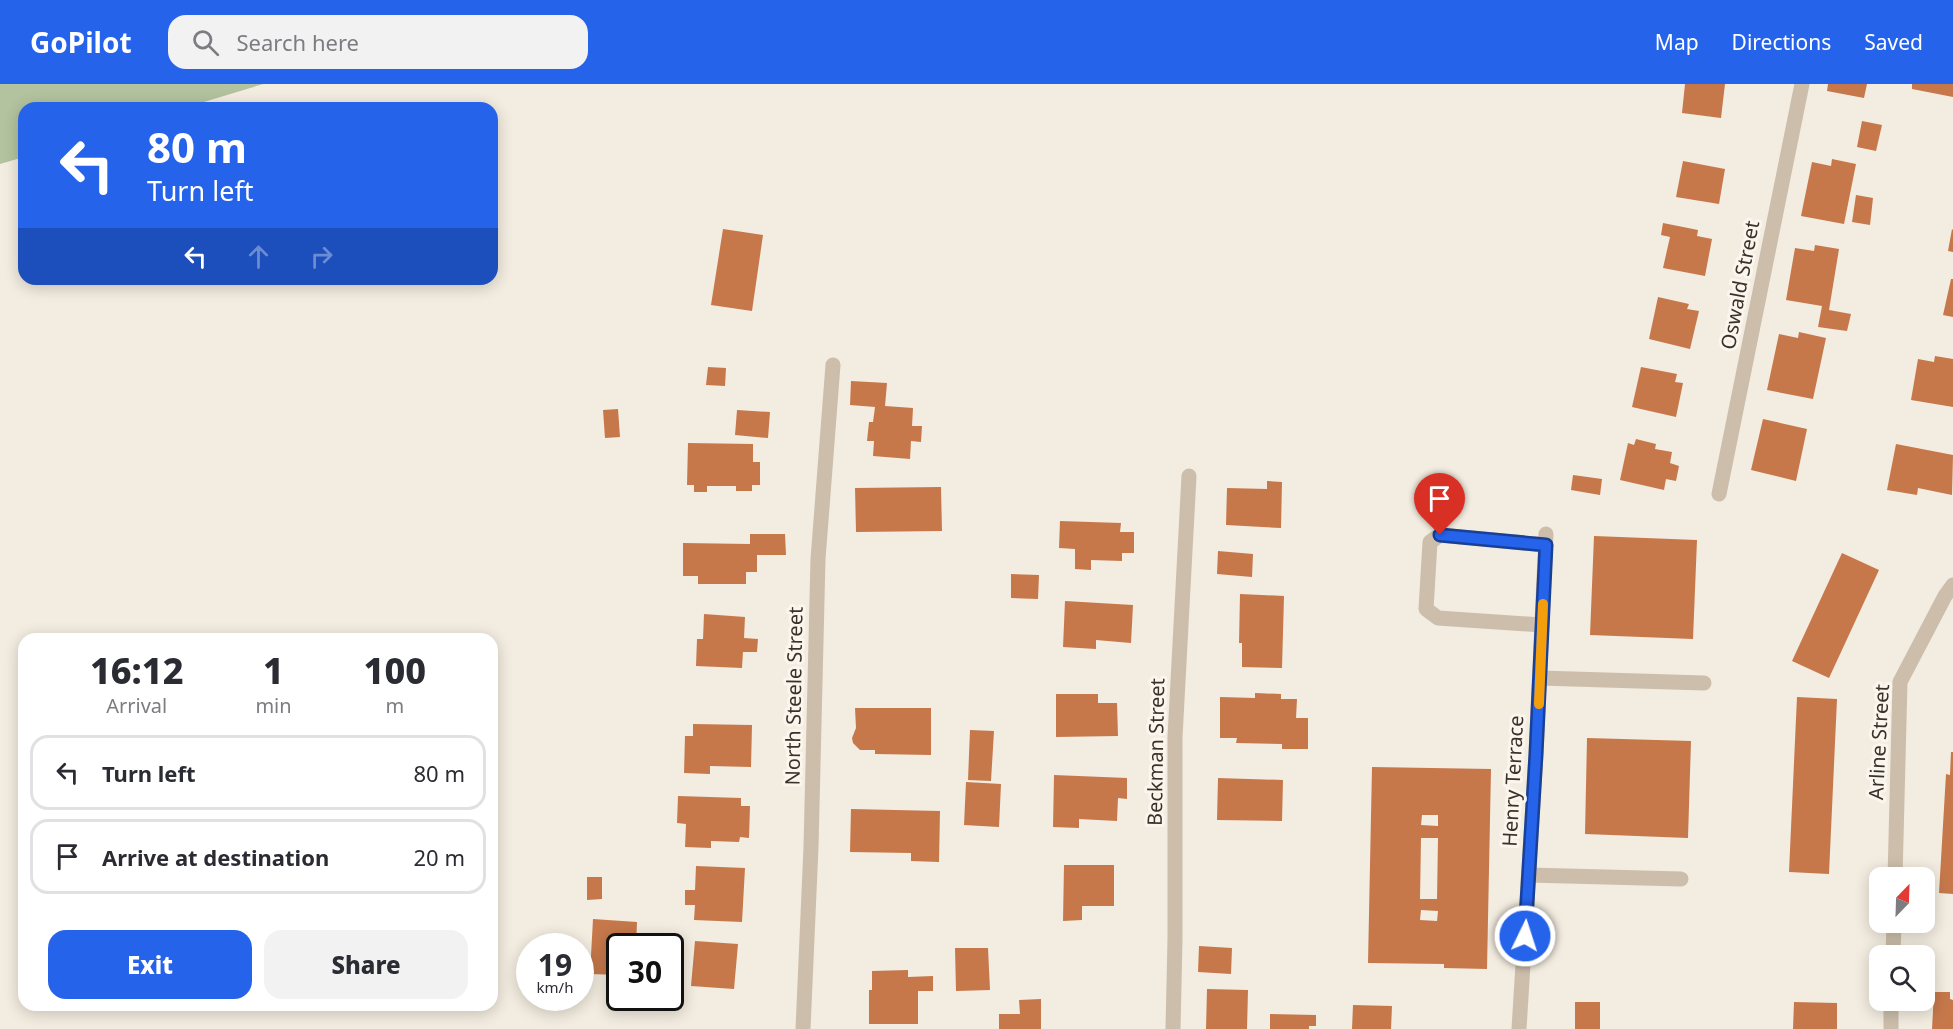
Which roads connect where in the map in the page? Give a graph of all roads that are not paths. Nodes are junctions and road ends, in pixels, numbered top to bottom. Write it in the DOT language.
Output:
graph roads {
  1 [pos="1802,84"];
  2 [pos="833,365"];
  3 [pos="1189,476"];
  4 [pos="1719,494"];
  5 [pos="1953,585"];
  6 [pos="1542,625"];
  7 [pos="1540,678"];
  8 [pos="1704,683"];
  9 [pos="1895,867"];
  10 [pos="1529,875"];
  11 [pos="1681,879"];
  12 [pos="1892,1011"];
  13 [pos="803,1029"];
  14 [pos="1173,1029"];
  15 [pos="1519,1029"];
  16 [pos="1891,1029"];
  1 -- 4 [label="street, Oswald Street"];
  2 -- 13 [label="street, North Steele Street"];
  3 -- 14 [label="street, Beckman Street"];
  5 -- 9 [label="street, Arline Street"];
  6 -- 6 [label="street, Henry Terrace"];
  6 -- 7 [label="street, Henry Terrace"];
  7 -- 8 [label="street"];
  7 -- 10 [label="street, Henry Terrace"];
  10 -- 11 [label="street"];
  10 -- 15 [label="street, Henry Terrace"];
  12 -- 16 [label="street"];
}
